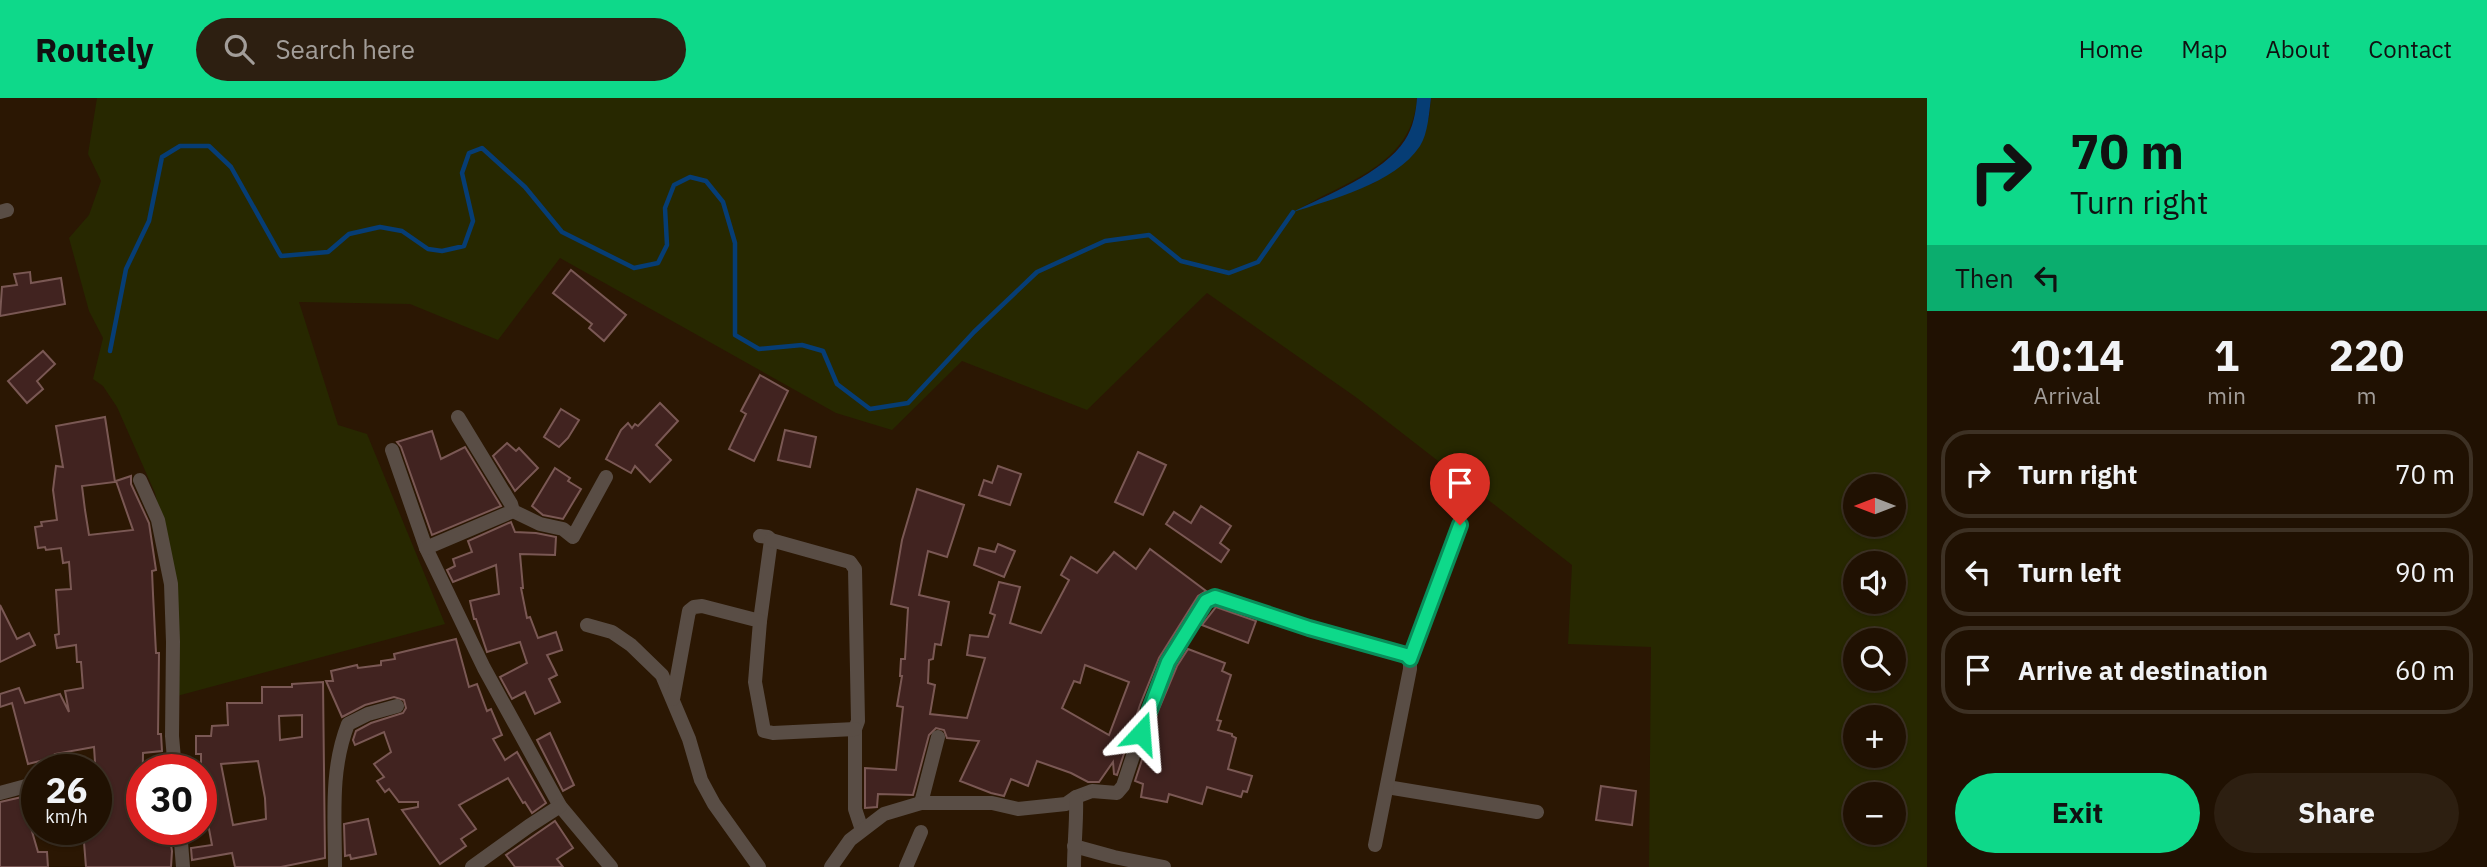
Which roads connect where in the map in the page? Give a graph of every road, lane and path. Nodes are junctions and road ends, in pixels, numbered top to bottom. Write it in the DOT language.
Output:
graph roads {
  1 [pos="458,417"];
  2 [pos="392,450"];
  3 [pos="606,477"];
  4 [pos="140,480"];
  5 [pos="513,512"];
  6 [pos="1460,525"];
  7 [pos="426,548"];
  8 [pos="760,621"];
  9 [pos="587,625"];
  10 [pos="1410,659"];
  11 [pos="673,699"];
  12 [pos="397,706"];
  13 [pos="855,729"];
  14 [pos="938,737"];
  15 [pos="174,754"];
  16 [pos="21,787"];
  17 [pos="1387,787"];
  18 [pos="0,793"];
  19 [pos="1076,797"];
  20 [pos="920,803"];
  21 [pos="560,806"];
  22 [pos="1537,812"];
  23 [pos="862,830"];
  24 [pos="921,832"];
  25 [pos="181,845"];
  26 [pos="1375,845"];
  27 [pos="1073,846"];
  28 [pos="183,867"];
  29 [pos="335,867"];
  30 [pos="472,867"];
  31 [pos="611,867"];
  32 [pos="759,867"];
  33 [pos="831,867"];
  34 [pos="906,867"];
  35 [pos="1074,867"];
  36 [pos="1164,867"];
  1 -- 5 [label="street"];
  2 -- 7 [label="street"];
  3 -- 5 [label="street"];
  4 -- 15 [label="street"];
  5 -- 7 [label="street"];
  6 -- 10 [label="street"];
  7 -- 21 [label="street"];
  8 -- 11 [label="street"];
  8 -- 13 [label="street"];
  8 -- 13 [label="street"];
  9 -- 11 [label="street"];
  10 -- 17 [label="street"];
  10 -- 19 [label="street"];
  11 -- 32 [label="street"];
  12 -- 29 [label="street"];
  13 -- 23 [label="street"];
  14 -- 20 [label="street"];
  16 -- 18 [label="street"];
  17 -- 22 [label="street"];
  17 -- 26 [label="street"];
  19 -- 20 [label="street"];
  19 -- 27 [label="street"];
  20 -- 23 [label="street"];
  21 -- 30 [label="street"];
  21 -- 31 [label="street"];
  23 -- 33 [label="street"];
  24 -- 34 [label="street"];
  25 -- 28 [label="street"];
  27 -- 35 [label="street"];
  27 -- 36 [label="street"];
}
